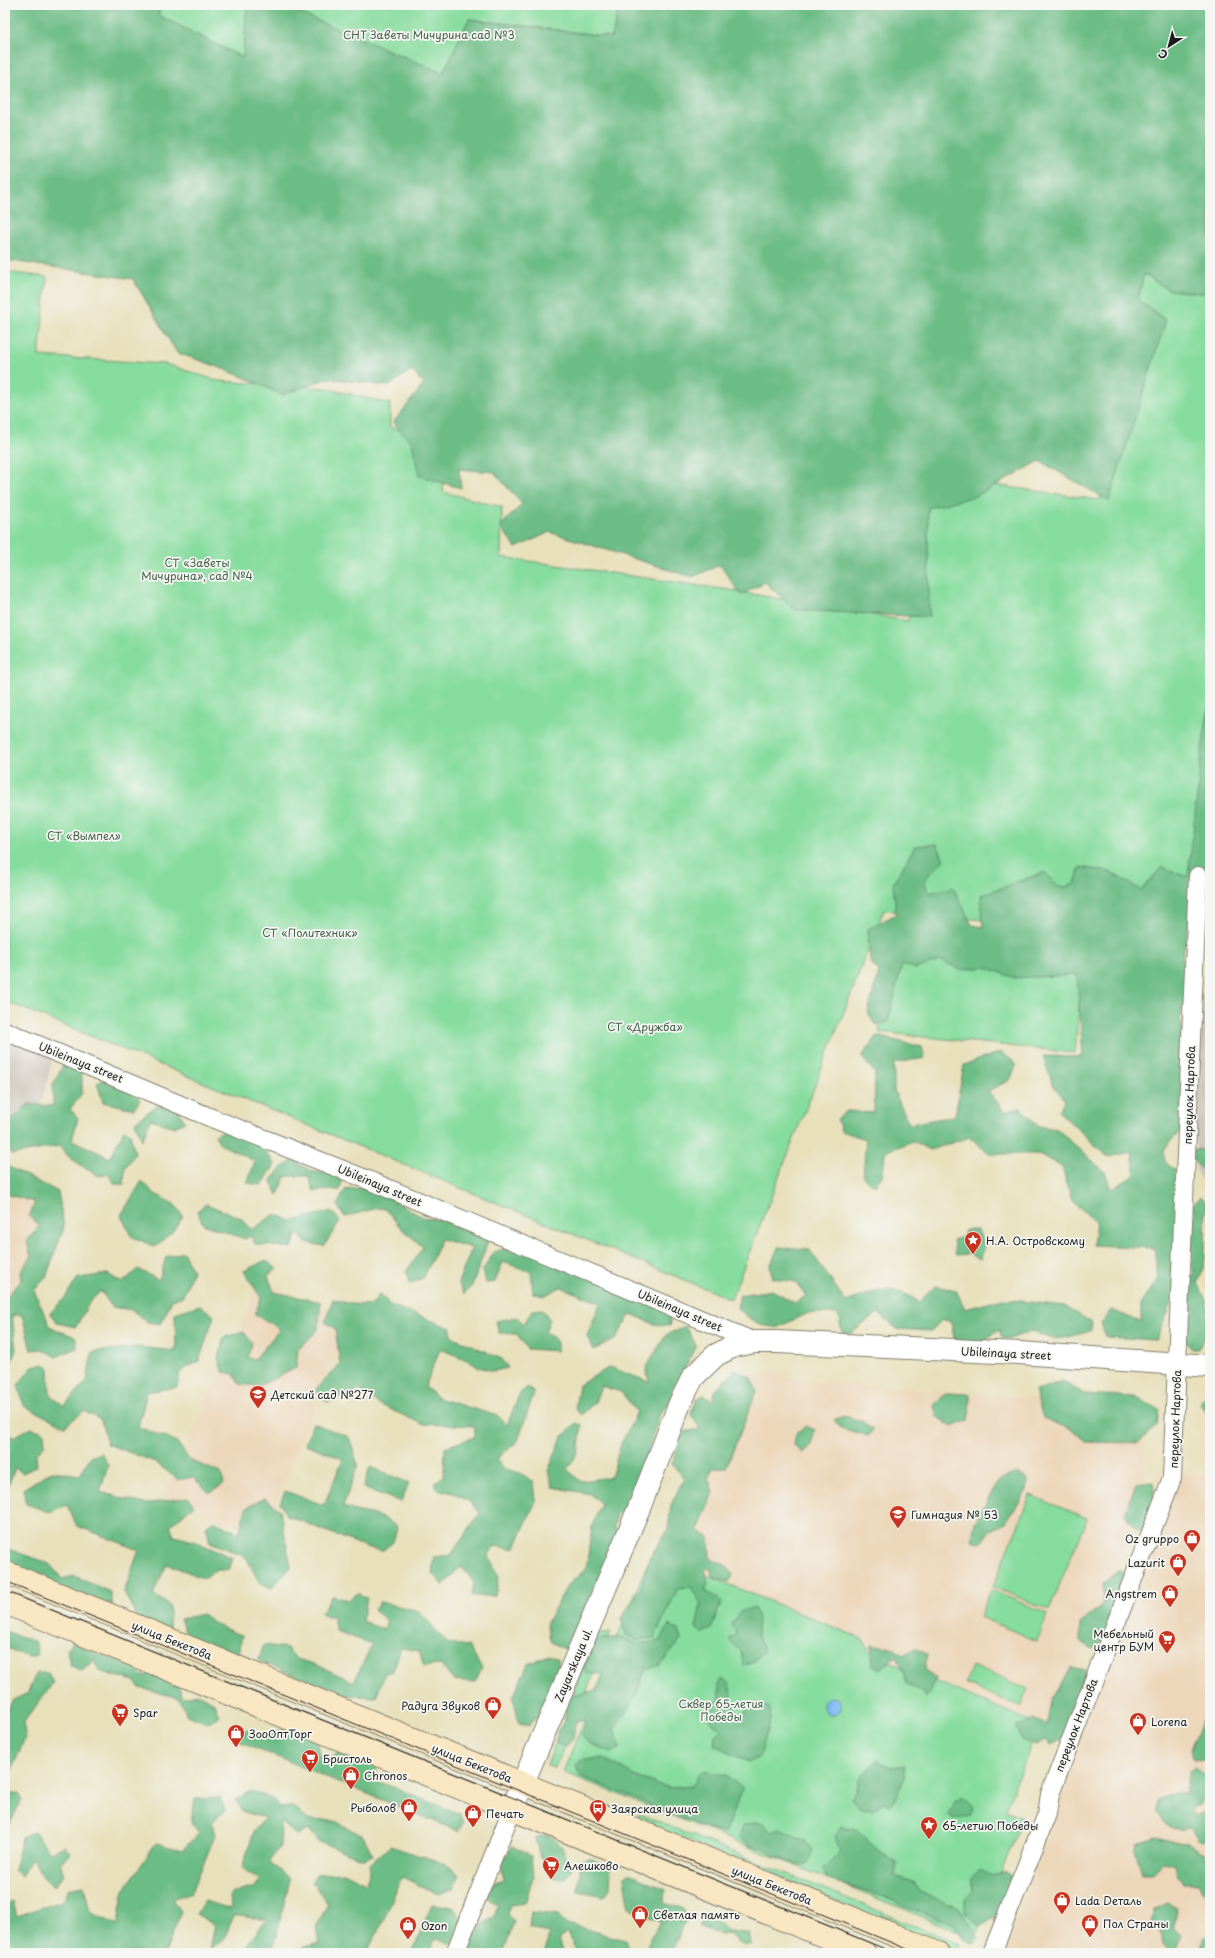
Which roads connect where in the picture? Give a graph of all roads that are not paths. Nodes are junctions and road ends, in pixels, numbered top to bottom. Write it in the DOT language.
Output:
graph roads {
  1 [pos="1198,876"];
  2 [pos="5,1031"];
  3 [pos="754,1342"];
  4 [pos="1177,1365"];
  5 [pos="1210,1366"];
  6 [pos="693,1377"];
  7 [pos="5,1572"];
  8 [pos="5,1603"];
  9 [pos="523,1784"];
  10 [pos="512,1809"];
  11 [pos="455,1953"];
  12 [pos="865,1953"];
  13 [pos="938,1953"];
  14 [pos="992,1953"];
  1 -- 4 [label="street, переулок Нартова"];
  2 -- 3 [label="street, Ubileinaya street"];
  3 -- 4 [label="street, Ubileinaya street"];
  3 -- 6 [label="street, Ubileinaya street"];
  4 -- 5 [label="street, Ubileinaya street"];
  4 -- 14 [label="street, переулок Нартова"];
  6 -- 9 [label="street, Zayarskaya ul."];
  7 -- 9 [label="main road, улица Бекетова"];
  8 -- 10 [label="main road"];
  9 -- 10 [label="street, Zayarskaya ul."];
  9 -- 13 [label="main road, улица Бекетова"];
  10 -- 11 [label="street, Zayarskaya ul."];
  10 -- 12 [label="main road"];
}
